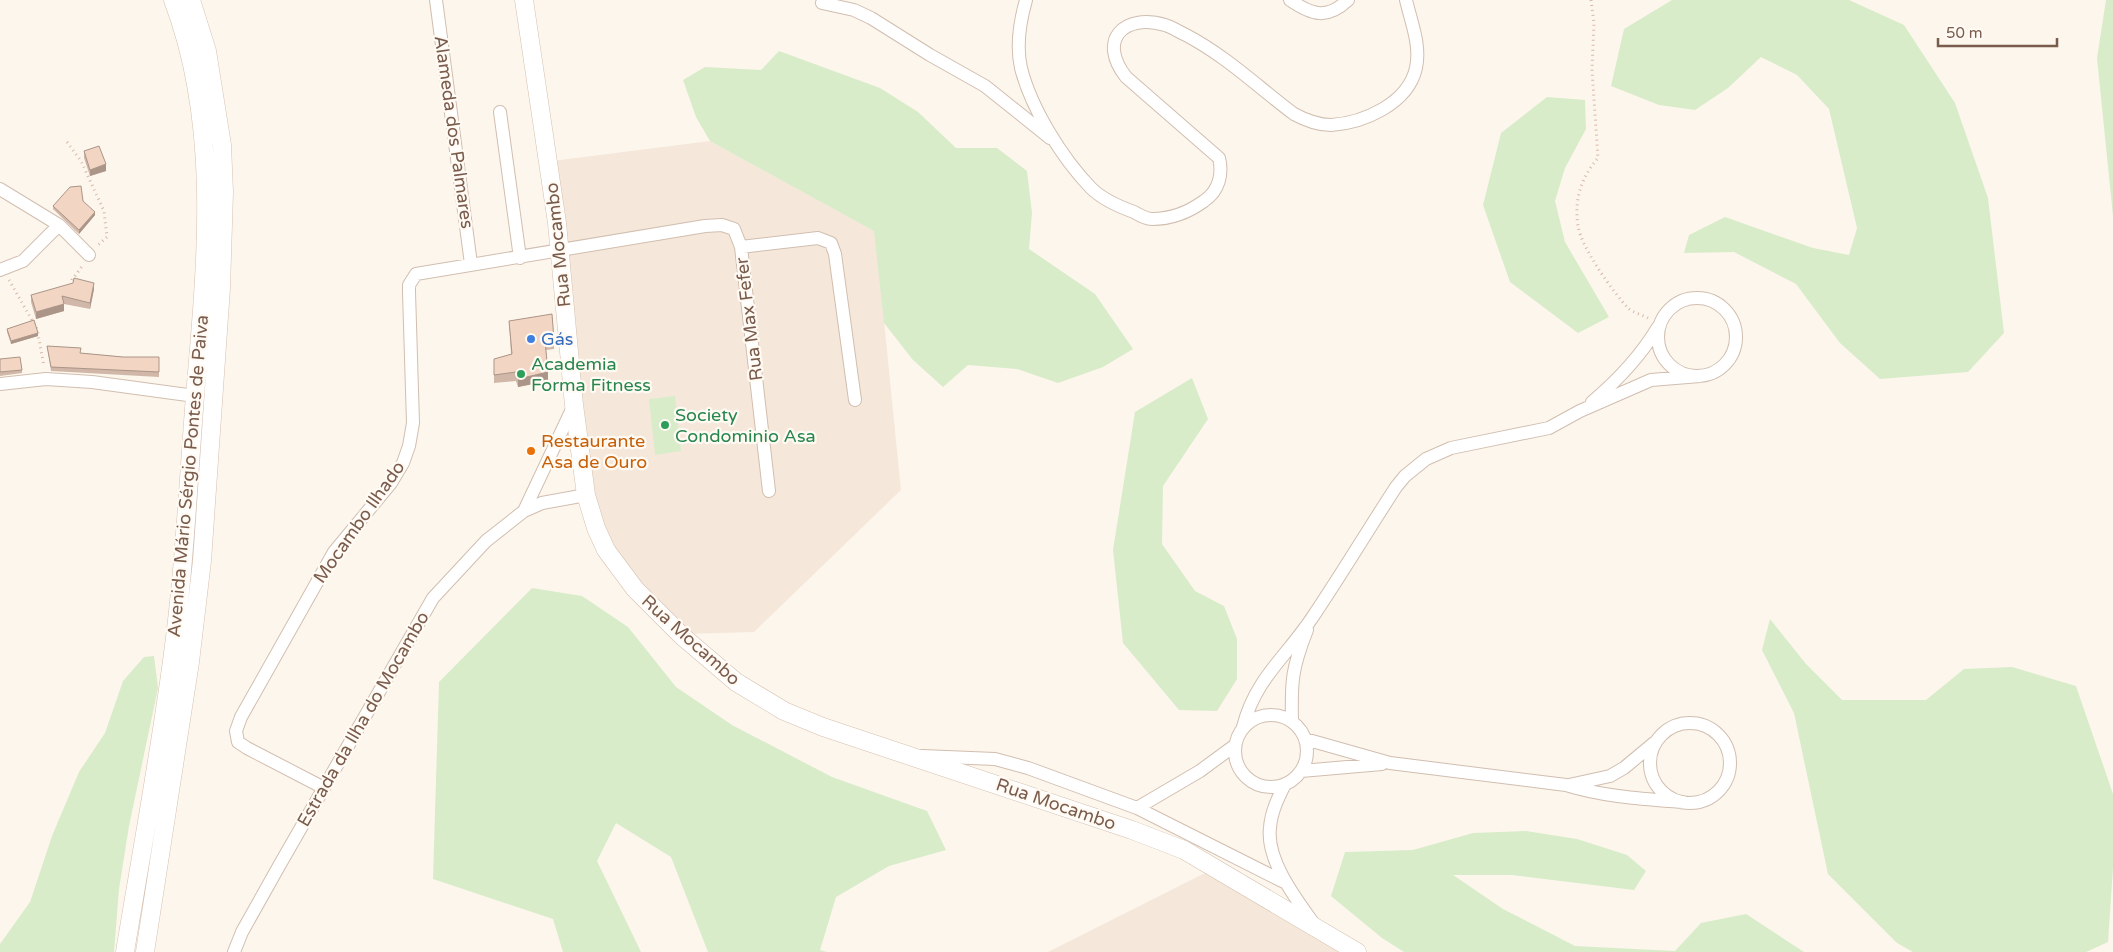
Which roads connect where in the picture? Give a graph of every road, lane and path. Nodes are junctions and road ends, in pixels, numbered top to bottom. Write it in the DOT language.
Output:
graph roads {
  1 [pos="173,0"];
  2 [pos="191,0"];
  3 [pos="436,0"];
  4 [pos="524,0"];
  5 [pos="1026,0"];
  6 [pos="1290,0"];
  7 [pos="1348,0"];
  8 [pos="1406,0"];
  9 [pos="1590,0"];
  10 [pos="822,3"];
  11 [pos="500,112"];
  12 [pos="67,142"];
  13 [pos="1058,144"];
  14 [pos="0,189"];
  15 [pos="59,225"];
  16 [pos="739,242"];
  17 [pos="561,250"];
  18 [pos="89,255"];
  19 [pos="520,258"];
  20 [pos="472,264"];
  21 [pos="1,269"];
  22 [pos="71,288"];
  23 [pos="1660,324"];
  24 [pos="1700,376"];
  25 [pos="46,379"];
  26 [pos="0,384"];
  27 [pos="195,396"];
  28 [pos="856,400"];
  29 [pos="574,404"];
  30 [pos="1580,411"];
  31 [pos="769,492"];
  32 [pos="586,496"];
  33 [pos="524,511"];
  34 [pos="1310,621"];
  35 [pos="1292,721"];
  36 [pos="1243,727"];
  37 [pos="1305,739"];
  38 [pos="1656,741"];
  39 [pos="1234,746"];
  40 [pos="912,756"];
  41 [pos="1390,763"];
  42 [pos="1301,771"];
  43 [pos="1285,784"];
  44 [pos="1566,785"];
  45 [pos="324,788"];
  46 [pos="1683,802"];
  47 [pos="1136,808"];
  48 [pos="1284,882"];
  49 [pos="1316,927"];
  50 [pos="126,952"];
  51 [pos="145,952"];
  52 [pos="234,952"];
  53 [pos="1357,952"];
  1 -- 27 [label="main road, Avenida Mário Sérgio Pontes de Paiva"];
  2 -- 51 [label="main road, Avenida Mário Sérgio Pontes de Paiva"];
  3 -- 20 [label="street, Alameda dos Palmares"];
  4 -- 17 [label="main road, Rua Mocambo"];
  5 -- 13 [label="street"];
  6 -- 7 [label="street"];
  8 -- 13 [label="street"];
  9 -- 23 [label="path"];
  10 -- 13 [label="street"];
  11 -- 19 [label="street"];
  12 -- 18 [label="path"];
  14 -- 15 [label="street"];
  15 -- 18 [label="street"];
  15 -- 21 [label="street"];
  16 -- 17 [label="street"];
  16 -- 28 [label="street"];
  16 -- 31 [label="street, Rua Max Fefer"];
  17 -- 19 [label="street"];
  17 -- 29 [label="main road, Rua Mocambo"];
  18 -- 22 [label="path"];
  19 -- 20 [label="street"];
  20 -- 45 [label="street, Mocambo Ilhado"];
  21 -- 25 [label="path"];
  23 -- 24 [label="street"];
  23 -- 24 [label="street"];
  23 -- 30 [label="street"];
  24 -- 30 [label="street"];
  25 -- 26 [label="street"];
  25 -- 27 [label="street"];
  27 -- 50 [label="main road, Avenida Mário Sérgio Pontes de Paiva"];
  29 -- 32 [label="main road, Rua Mocambo"];
  29 -- 33 [label="street, Estrada da Ilha do Mocambo"];
  30 -- 34 [label="street"];
  32 -- 33 [label="street, Estrada da Ilha do Mocambo"];
  32 -- 40 [label="main road, Rua Mocambo"];
  33 -- 45 [label="street, Estrada da Ilha do Mocambo"];
  34 -- 35 [label="street"];
  34 -- 36 [label="street"];
  35 -- 36 [label="street"];
  35 -- 37 [label="street"];
  36 -- 39 [label="street"];
  37 -- 41 [label="street"];
  37 -- 42 [label="street"];
  38 -- 44 [label="street"];
  38 -- 46 [label="street"];
  38 -- 46 [label="street"];
  39 -- 43 [label="street"];
  39 -- 47 [label="street"];
  40 -- 47 [label="street"];
  40 -- 49 [label="main road, Rua Mocambo"];
  41 -- 42 [label="street"];
  41 -- 44 [label="street"];
  42 -- 43 [label="street"];
  43 -- 48 [label="street"];
  44 -- 46 [label="street"];
  45 -- 52 [label="street, Estrada da Ilha do Mocambo"];
  47 -- 48 [label="street"];
  48 -- 49 [label="street"];
  49 -- 53 [label="main road, Rua Mocambo"];
}
